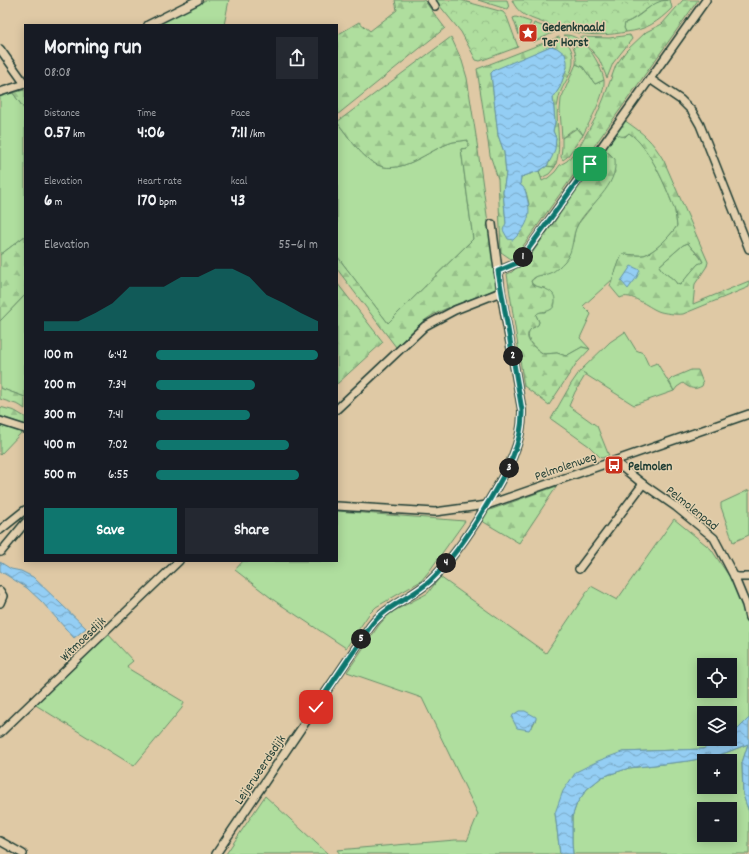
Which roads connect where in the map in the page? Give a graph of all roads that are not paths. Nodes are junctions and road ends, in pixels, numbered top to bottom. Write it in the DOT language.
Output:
graph roads {
  1 [pos="198,0"];
  2 [pos="706,0"];
  3 [pos="150,24"];
  4 [pos="0,49"];
  5 [pos="650,79"];
  6 [pos="24,83"];
  7 [pos="24,84"];
  8 [pos="0,92"];
  9 [pos="492,224"];
  10 [pos="749,250"];
  11 [pos="498,271"];
  12 [pos="501,292"];
  13 [pos="338,407"];
  14 [pos="749,414"];
  15 [pos="0,421"];
  16 [pos="24,429"];
  17 [pos="614,461"];
  18 [pos="643,484"];
  19 [pos="487,505"];
  20 [pos="338,506"];
  21 [pos="24,511"];
  22 [pos="24,524"];
  23 [pos="0,530"];
  24 [pos="0,551"];
  25 [pos="178,562"];
  26 [pos="579,569"];
  27 [pos="734,576"];
  28 [pos="749,576"];
  29 [pos="0,591"];
  30 [pos="0,603"];
  31 [pos="749,618"];
  32 [pos="0,733"];
  33 [pos="0,841"];
  34 [pos="23,854"];
  35 [pos="216,854"];
  1 -- 3 [label="street"];
  2 -- 5 [label="street"];
  4 -- 6 [label="street"];
  5 -- 10 [label="street"];
  5 -- 11 [label="street"];
  7 -- 8 [label="street"];
  9 -- 11 [label="street, Leijerweerdsdijk"];
  11 -- 12 [label="street, Leijerweerdsdijk"];
  12 -- 13 [label="street"];
  12 -- 19 [label="street, Leijerweerdsdijk"];
  14 -- 17 [label="street, Pelmolenweg"];
  15 -- 16 [label="street"];
  17 -- 18 [label="street, Pelmolenpad"];
  17 -- 19 [label="street, Pelmolenweg"];
  18 -- 26 [label="street"];
  18 -- 27 [label="street, Pelmolenpad"];
  19 -- 20 [label="street, Pelmolenweg"];
  19 -- 35 [label="street, Leijerweerdsdijk"];
  21 -- 23 [label="street"];
  22 -- 24 [label="street"];
  25 -- 32 [label="street, Witmoesdijk"];
  27 -- 28 [label="street"];
  27 -- 31 [label="street, Pelmolenpad"];
  29 -- 30 [label="street"];
  33 -- 34 [label="street"];
}
